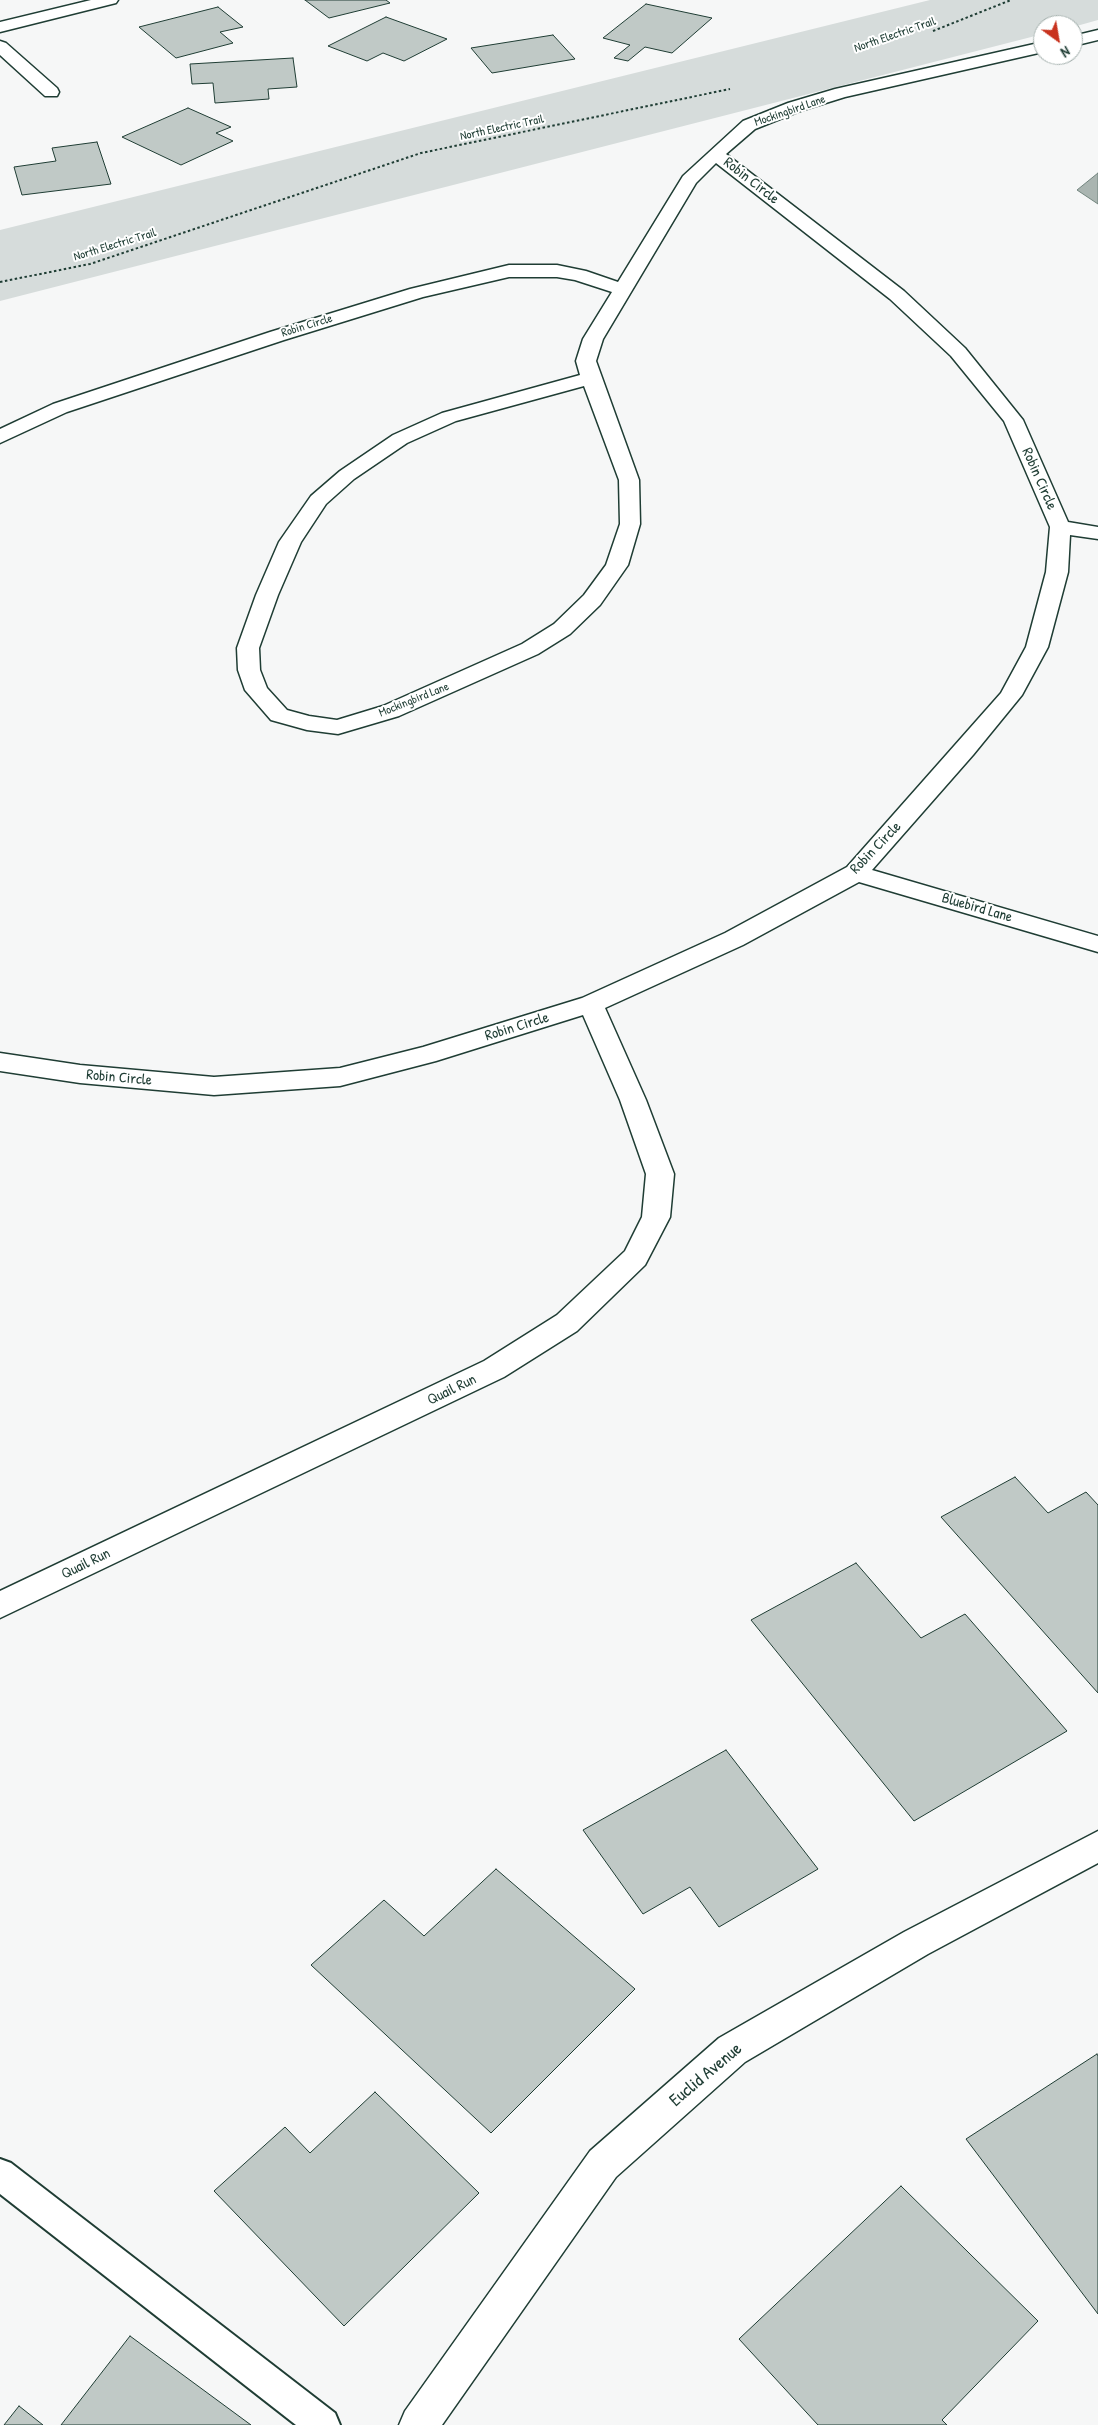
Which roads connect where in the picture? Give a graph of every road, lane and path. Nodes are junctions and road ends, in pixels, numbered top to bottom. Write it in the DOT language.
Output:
graph roads {
  1 [pos="110,0"];
  2 [pos="1011,0"];
  3 [pos="0,27"];
  4 [pos="931,32"];
  5 [pos="1098,35"];
  6 [pos="1083,39"];
  7 [pos="0,46"];
  8 [pos="1033,49"];
  9 [pos="730,89"];
  10 [pos="51,92"];
  11 [pos="715,154"];
  12 [pos="0,282"];
  13 [pos="624,290"];
  14 [pos="591,378"];
  15 [pos="0,437"];
  16 [pos="1060,527"];
  17 [pos="1098,533"];
  18 [pos="856,873"];
  19 [pos="1098,944"];
  20 [pos="590,1004"];
  21 [pos="0,1062"];
  22 [pos="0,1606"];
  23 [pos="1098,1846"];
  24 [pos="0,2174"];
  25 [pos="323,2425"];
  26 [pos="419,2425"];
  1 -- 3 [label="street"];
  2 -- 4 [label="path, North Electric Trail"];
  5 -- 6 [label="street"];
  7 -- 10 [label="street"];
  8 -- 11 [label="street, Mockingbird Lane"];
  9 -- 12 [label="path, North Electric Trail"];
  11 -- 13 [label="street, Mockingbird Lane"];
  11 -- 16 [label="street, Robin Circle"];
  13 -- 14 [label="street, Mockingbird Lane"];
  13 -- 15 [label="street, Robin Circle"];
  14 -- 14 [label="street, Mockingbird Lane"];
  16 -- 17 [label="street"];
  16 -- 18 [label="street, Robin Circle"];
  18 -- 19 [label="street, Bluebird Lane"];
  18 -- 20 [label="street, Robin Circle"];
  20 -- 21 [label="street, Robin Circle"];
  20 -- 22 [label="street, Quail Run"];
  23 -- 26 [label="street, Euclid Avenue"];
  24 -- 25 [label="lane"];
}
